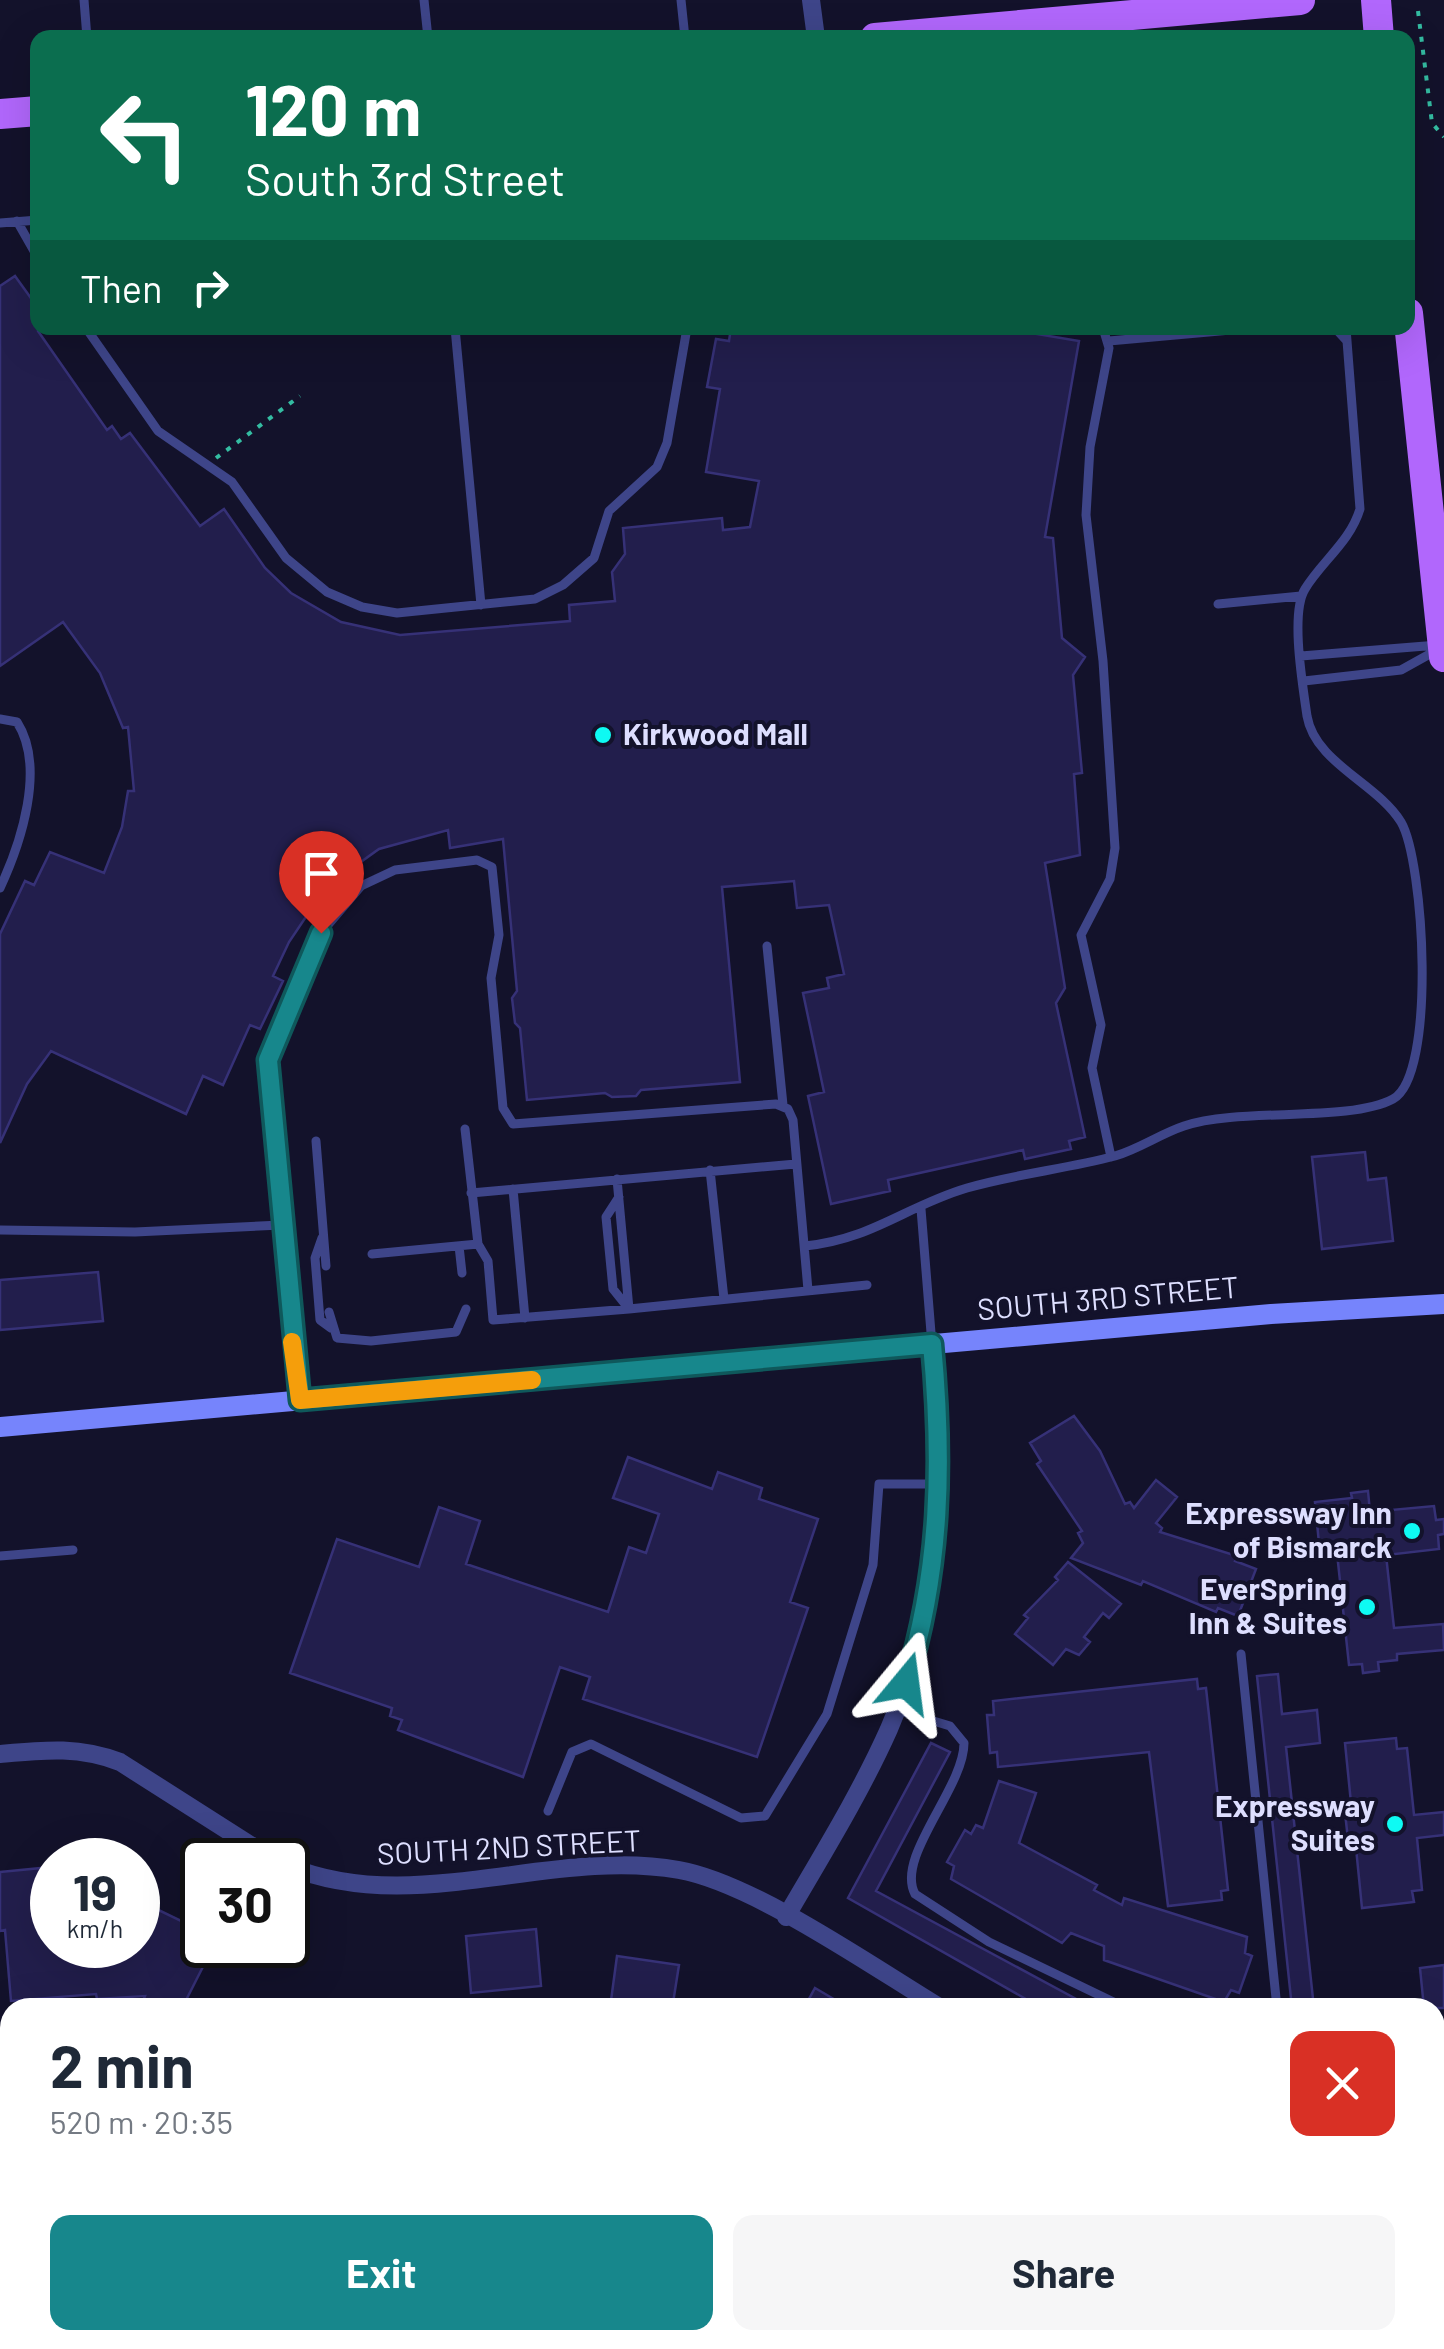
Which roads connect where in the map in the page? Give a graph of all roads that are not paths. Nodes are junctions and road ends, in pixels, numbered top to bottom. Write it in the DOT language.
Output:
graph roads {
  1 [pos="84,0"];
  2 [pos="424,0"];
  3 [pos="682,0"];
  4 [pos="811,0"];
  5 [pos="1300,0"];
  6 [pos="1376,0"];
  7 [pos="1188,5"];
  8 [pos="86,30"];
  9 [pos="427,30"];
  10 [pos="684,30"];
  11 [pos="815,30"];
  12 [pos="950,30"];
  13 [pos="1378,30"];
  14 [pos="30,112"];
  15 [pos="0,114"];
  16 [pos="30,220"];
  17 [pos="17,221"];
  18 [pos="0,223"];
  19 [pos="30,244"];
  20 [pos="91,335"];
  21 [pos="456,335"];
  22 [pos="687,335"];
  23 [pos="1106,335"];
  24 [pos="1175,335"];
  25 [pos="1341,335"];
  26 [pos="1346,335"];
  27 [pos="1410,335"];
  28 [pos="1346,340"];
  29 [pos="1108,341"];
  30 [pos="1301,596"];
  31 [pos="1218,604"];
  32 [pos="481,605"];
  33 [pos="1443,646"];
  34 [pos="1302,656"];
  35 [pos="1444,657"];
  36 [pos="1304,681"];
  37 [pos="0,720"];
  38 [pos="0,888"];
  39 [pos="767,946"];
  40 [pos="783,1106"];
  41 [pos="464,1129"];
  42 [pos="316,1141"];
  43 [pos="1111,1157"];
  44 [pos="796,1164"];
  45 [pos="710,1170"];
  46 [pos="617,1179"];
  47 [pos="513,1190"];
  48 [pos="470,1193"];
  49 [pos="920,1209"];
  50 [pos="281,1225"];
  51 [pos="0,1230"];
  52 [pos="323,1235"];
  53 [pos="478,1244"];
  54 [pos="459,1246"];
  55 [pos="804,1246"];
  56 [pos="372,1254"];
  57 [pos="326,1266"];
  58 [pos="462,1272"];
  59 [pos="867,1285"];
  60 [pos="808,1290"];
  61 [pos="724,1299"];
  62 [pos="1444,1304"];
  63 [pos="629,1308"];
  64 [pos="466,1309"];
  65 [pos="330,1312"];
  66 [pos="525,1318"];
  67 [pos="331,1328"];
  68 [pos="932,1344"];
  69 [pos="300,1400"];
  70 [pos="0,1427"];
  71 [pos="941,1484"];
  72 [pos="72,1550"];
  73 [pos="0,1556"];
  74 [pos="1241,1654"];
  75 [pos="897,1710"];
  76 [pos="0,1754"];
  77 [pos="548,1811"];
  78 [pos="239,1838"];
  79 [pos="310,1873"];
  80 [pos="786,1917"];
  81 [pos="924,1998"];
  82 [pos="1105,1998"];
  83 [pos="1276,1998"];
  1 -- 8 [label="lane"];
  2 -- 9 [label="lane"];
  3 -- 10 [label="lane"];
  4 -- 11 [label="street"];
  5 -- 7 [label="main road"];
  6 -- 13 [label="main road"];
  7 -- 12 [label="main road"];
  14 -- 15 [label="main road"];
  16 -- 17 [label="lane"];
  17 -- 18 [label="lane"];
  17 -- 19 [label="lane"];
  20 -- 32 [label="lane"];
  21 -- 32 [label="lane"];
  22 -- 32 [label="lane"];
  23 -- 29 [label="lane"];
  24 -- 29 [label="lane"];
  25 -- 28 [label="lane"];
  26 -- 28 [label="lane"];
  27 -- 33 [label="main road"];
  28 -- 30 [label="lane"];
  29 -- 43 [label="lane"];
  30 -- 31 [label="lane"];
  30 -- 34 [label="lane"];
  33 -- 34 [label="lane"];
  33 -- 35 [label="main road"];
  33 -- 36 [label="lane"];
  34 -- 36 [label="lane"];
  36 -- 43 [label="lane"];
  37 -- 38 [label="lane"];
  39 -- 40 [label="lane"];
  40 -- 44 [label="lane"];
  40 -- 50 [label="lane"];
  41 -- 48 [label="lane"];
  42 -- 52 [label="lane"];
  43 -- 49 [label="lane"];
  44 -- 45 [label="lane"];
  44 -- 55 [label="lane"];
  45 -- 46 [label="lane"];
  45 -- 61 [label="lane"];
  46 -- 47 [label="lane"];
  46 -- 63 [label="lane"];
  47 -- 48 [label="lane"];
  47 -- 66 [label="lane"];
  48 -- 53 [label="lane"];
  49 -- 55 [label="lane"];
  49 -- 68 [label="lane"];
  50 -- 51 [label="lane"];
  50 -- 69 [label="lane"];
  52 -- 57 [label="lane"];
  52 -- 67 [label="lane"];
  53 -- 54 [label="lane"];
  53 -- 66 [label="lane"];
  54 -- 56 [label="lane"];
  54 -- 58 [label="lane"];
  55 -- 60 [label="lane"];
  59 -- 60 [label="lane"];
  60 -- 61 [label="lane"];
  61 -- 63 [label="lane"];
  62 -- 68 [label="street, SOUTH 3RD STREET"];
  63 -- 66 [label="lane"];
  64 -- 67 [label="lane"];
  65 -- 67 [label="lane"];
  68 -- 69 [label="street, SOUTH 3RD STREET"];
  68 -- 71 [label="street"];
  69 -- 70 [label="street, SOUTH 3RD STREET"];
  71 -- 75 [label="street"];
  71 -- 77 [label="lane"];
  72 -- 73 [label="lane"];
  74 -- 83 [label="lane"];
  75 -- 80 [label="street"];
  75 -- 82 [label="lane"];
  76 -- 78 [label="street"];
  79 -- 80 [label="street, SOUTH 2ND STREET"];
  80 -- 81 [label="street, SOUTH 2ND STREET"];
}
